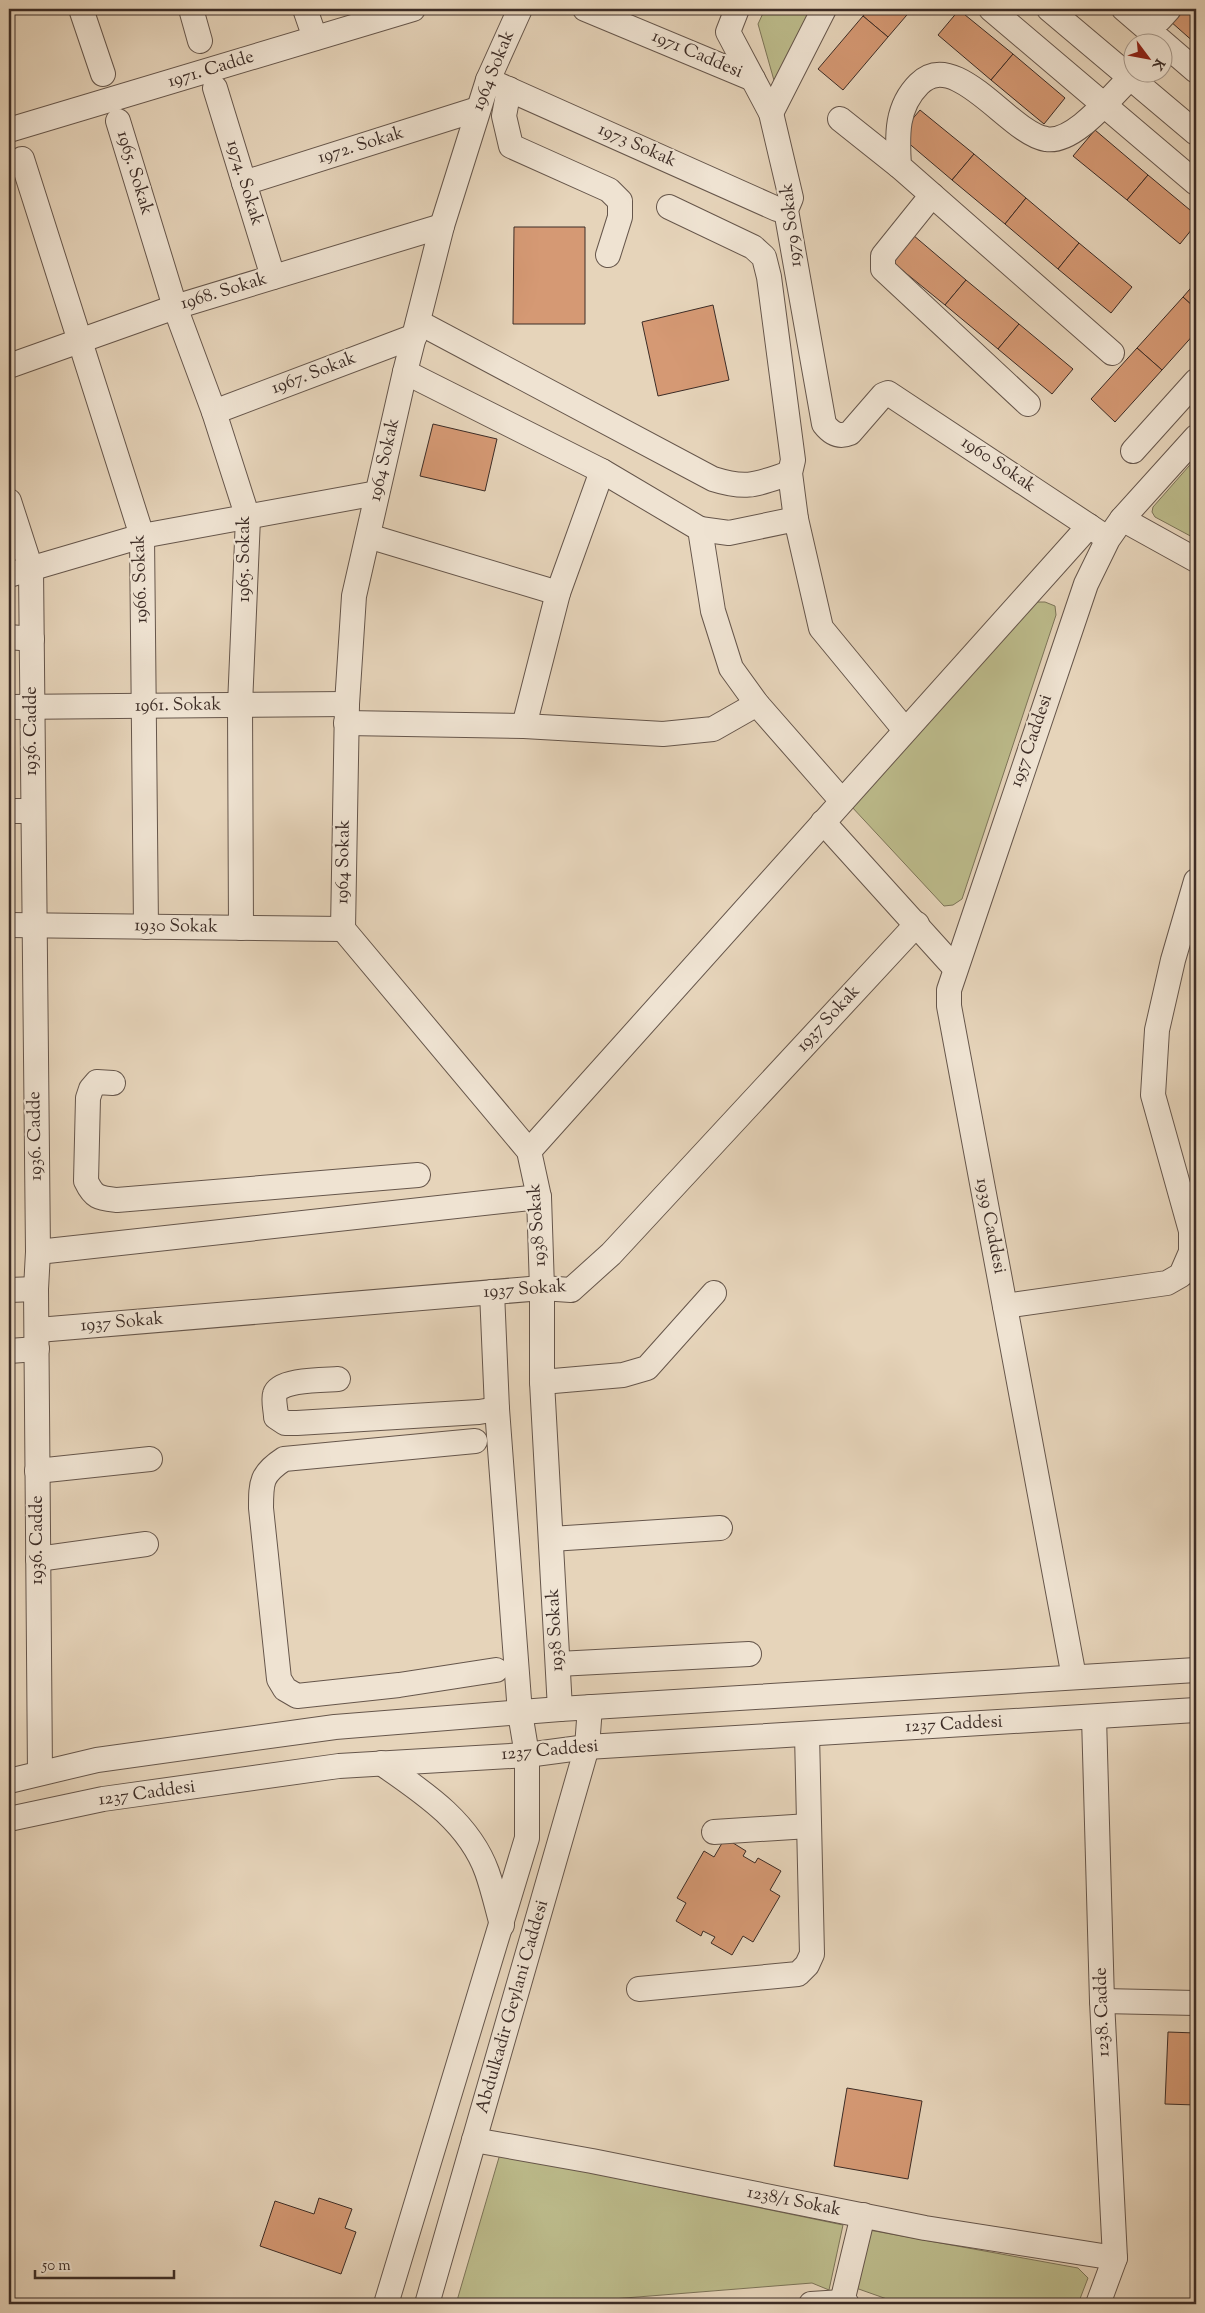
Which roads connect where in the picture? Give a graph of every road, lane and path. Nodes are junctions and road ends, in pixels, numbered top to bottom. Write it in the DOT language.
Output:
graph roads {
  1 [pos="81,9"];
  2 [pos="191,9"];
  3 [pos="305,9"];
  4 [pos="413,9"];
  5 [pos="520,9"];
  6 [pos="585,9"];
  7 [pos="737,9"];
  8 [pos="824,9"];
  9 [pos="991,9"];
  10 [pos="1049,9"];
  11 [pos="1124,9"];
  12 [pos="628,17"];
  13 [pos="315,38"];
  14 [pos="200,41"];
  15 [pos="1122,71"];
  16 [pos="1196,72"];
  17 [pos="103,74"];
  18 [pos="753,79"];
  19 [pos="1126,82"];
  20 [pos="1135,82"];
  21 [pos="499,85"];
  22 [pos="215,88"];
  23 [pos="1104,106"];
  24 [pos="478,109"];
  25 [pos="771,112"];
  26 [pos="840,119"];
  27 [pos="118,121"];
  28 [pos="9,130"];
  29 [pos="1196,133"];
  30 [pos="22,159"];
  31 [pos="898,166"];
  32 [pos="244,183"];
  33 [pos="1196,183"];
  34 [pos="932,195"];
  35 [pos="669,207"];
  36 [pos="786,210"];
  37 [pos="442,226"];
  38 [pos="608,255"];
  39 [pos="273,277"];
  40 [pos="175,307"];
  41 [pos="416,329"];
  42 [pos="80,341"];
  43 [pos="1112,352"];
  44 [pos="9,366"];
  45 [pos="405,372"];
  46 [pos="1196,381"];
  47 [pos="888,393"];
  48 [pos="1028,404"];
  49 [pos="214,412"];
  50 [pos="1196,437"];
  51 [pos="1133,451"];
  52 [pos="602,472"];
  53 [pos="790,473"];
  54 [pos="377,493"];
  55 [pos="9,501"];
  56 [pos="248,518"];
  57 [pos="796,518"];
  58 [pos="1122,519"];
  59 [pos="1089,526"];
  60 [pos="700,529"];
  61 [pos="142,536"];
  62 [pos="368,536"];
  63 [pos="1108,539"];
  64 [pos="1196,560"];
  65 [pos="31,568"];
  66 [pos="9,575"];
  67 [pos="558,593"];
  68 [pos="20,638"];
  69 [pos="757,704"];
  70 [pos="240,705"];
  71 [pos="144,706"];
  72 [pos="32,707"];
  73 [pos="9,708"];
  74 [pos="346,714"];
  75 [pos="524,726"];
  76 [pos="905,730"];
  77 [pos="842,800"];
  78 [pos="9,811"];
  79 [pos="33,811"];
  80 [pos="823,822"];
  81 [pos="1196,881"];
  82 [pos="917,924"];
  83 [pos="9,925"];
  84 [pos="34,925"];
  85 [pos="146,927"];
  86 [pos="241,928"];
  87 [pos="342,929"];
  88 [pos="955,968"];
  89 [pos="113,1083"];
  90 [pos="529,1151"];
  91 [pos="418,1175"];
  92 [pos="366,1179"];
  93 [pos="540,1197"];
  94 [pos="368,1216"];
  95 [pos="38,1252"];
  96 [pos="542,1288"];
  97 [pos="36,1289"];
  98 [pos="9,1290"];
  99 [pos="492,1292"];
  100 [pos="714,1293"];
  101 [pos="1005,1306"];
  102 [pos="37,1340"];
  103 [pos="9,1351"];
  104 [pos="338,1379"];
  105 [pos="542,1382"];
  106 [pos="497,1409"];
  107 [pos="476,1442"];
  108 [pos="150,1459"];
  109 [pos="37,1471"];
  110 [pos="720,1528"];
  111 [pos="551,1539"];
  112 [pos="146,1544"];
  113 [pos="38,1559"];
  114 [pos="749,1654"];
  115 [pos="558,1664"];
  116 [pos="496,1670"];
  117 [pos="1196,1670"];
  118 [pos="1074,1677"];
  119 [pos="399,1685"];
  120 [pos="590,1707"];
  121 [pos="560,1709"];
  122 [pos="1196,1710"];
  123 [pos="520,1713"];
  124 [pos="1094,1717"];
  125 [pos="404,1722"];
  126 [pos="807,1734"];
  127 [pos="587,1747"];
  128 [pos="527,1754"];
  129 [pos="381,1763"];
  130 [pos="40,1773"];
  131 [pos="9,1781"];
  132 [pos="9,1819"];
  133 [pos="809,1826"];
  134 [pos="714,1832"];
  135 [pos="502,1925"];
  136 [pos="639,1989"];
  137 [pos="1102,2001"];
  138 [pos="1196,2003"];
  139 [pos="474,2140"];
  140 [pos="863,2215"];
  141 [pos="1116,2258"];
  142 [pos="844,2303"];
  143 [pos="386,2304"];
  144 [pos="427,2304"];
  145 [pos="811,2304"];
  146 [pos="1098,2304"];
  1 -- 17 [label="street"];
  2 -- 14 [label="street"];
  3 -- 13 [label="street"];
  4 -- 13 [label="street, 1971. Cadde"];
  5 -- 21 [label="street, 1964 Sokak"];
  6 -- 12 [label="street, 1971 Caddesi"];
  7 -- 18 [label="street, 1979 Sokak"];
  8 -- 25 [label="street"];
  9 -- 23 [label="street"];
  10 -- 15 [label="street"];
  11 -- 16 [label="street"];
  12 -- 18 [label="street, 1971 Caddesi"];
  13 -- 28 [label="street, 1971. Cadde"];
  18 -- 25 [label="street, 1979 Sokak"];
  19 -- 23 [label="street"];
  20 -- 29 [label="street"];
  21 -- 24 [label="street, 1964 Sokak"];
  21 -- 36 [label="street, 1973 Sokak"];
  21 -- 38 [label="street"];
  22 -- 32 [label="street, 1974. Sokak"];
  23 -- 31 [label="street"];
  23 -- 33 [label="street"];
  24 -- 32 [label="street, 1972. Sokak"];
  24 -- 37 [label="street, 1964 Sokak"];
  25 -- 36 [label="street, 1979 Sokak"];
  26 -- 31 [label="street"];
  27 -- 40 [label="street, 1965. Sokak"];
  30 -- 42 [label="street, 1966. Sokak"];
  31 -- 34 [label="street"];
  32 -- 39 [label="street, 1974. Sokak"];
  34 -- 43 [label="street"];
  34 -- 48 [label="street"];
  35 -- 53 [label="street"];
  36 -- 47 [label="street, 1979 Sokak"];
  37 -- 39 [label="street, 1968. Sokak"];
  37 -- 41 [label="street, 1964 Sokak"];
  39 -- 40 [label="street, 1968. Sokak"];
  40 -- 42 [label="street, 1968. Sokak"];
  40 -- 49 [label="street, 1965. Sokak"];
  41 -- 45 [label="street, 1964 Sokak"];
  41 -- 49 [label="street, 1967. Sokak"];
  41 -- 53 [label="street"];
  42 -- 44 [label="street, 1968. Sokak"];
  42 -- 61 [label="street, 1966. Sokak"];
  45 -- 52 [label="street"];
  45 -- 54 [label="street, 1964 Sokak"];
  46 -- 51 [label="street"];
  47 -- 59 [label="street, 1960 Sokak"];
  49 -- 56 [label="street, 1965. Sokak"];
  50 -- 58 [label="street, 1957 Caddesi"];
  52 -- 60 [label="street"];
  52 -- 67 [label="street"];
  53 -- 57 [label="street"];
  54 -- 56 [label="street"];
  54 -- 62 [label="street, 1964 Sokak"];
  55 -- 65 [label="street, 1936. Cadde"];
  56 -- 61 [label="street"];
  56 -- 70 [label="street, 1965. Sokak"];
  57 -- 60 [label="street"];
  57 -- 76 [label="street"];
  58 -- 63 [label="street, 1957 Caddesi"];
  58 -- 64 [label="street"];
  59 -- 63 [label="street, 1960 Sokak"];
  59 -- 76 [label="street"];
  60 -- 69 [label="street"];
  61 -- 65 [label="street"];
  61 -- 71 [label="street, 1966. Sokak"];
  62 -- 67 [label="street"];
  62 -- 74 [label="street, 1964 Sokak"];
  63 -- 88 [label="street, 1957 Caddesi"];
  65 -- 66 [label="street"];
  65 -- 68 [label="street, 1936. Cadde"];
  67 -- 75 [label="street"];
  68 -- 72 [label="street, 1936. Cadde"];
  69 -- 75 [label="street, 1961. Sokak"];
  69 -- 77 [label="street"];
  70 -- 71 [label="street, 1961. Sokak"];
  70 -- 74 [label="street, 1961. Sokak"];
  70 -- 86 [label="street, 1965. Sokak"];
  71 -- 72 [label="street, 1961. Sokak"];
  71 -- 85 [label="street, 1966. Sokak"];
  72 -- 73 [label="street, 1961. Sokak"];
  72 -- 79 [label="street, 1936. Cadde"];
  74 -- 75 [label="street, 1961. Sokak"];
  74 -- 87 [label="street, 1964 Sokak"];
  76 -- 77 [label="street"];
  77 -- 80 [label="street"];
  78 -- 79 [label="street"];
  79 -- 84 [label="street, 1936. Cadde"];
  80 -- 82 [label="street"];
  80 -- 90 [label="street"];
  81 -- 101 [label="street"];
  82 -- 88 [label="street"];
  82 -- 96 [label="street, 1937 Sokak"];
  83 -- 84 [label="street, 1930 Sokak"];
  84 -- 85 [label="street, 1930 Sokak"];
  84 -- 95 [label="street, 1936. Cadde"];
  85 -- 86 [label="street, 1930 Sokak"];
  86 -- 87 [label="street, 1930 Sokak"];
  87 -- 90 [label="street, 1938 Sokak"];
  88 -- 101 [label="street, 1939 Caddesi"];
  89 -- 92 [label="street"];
  90 -- 93 [label="street, 1938 Sokak"];
  91 -- 92 [label="street"];
  92 -- 94 [label="street"];
  93 -- 94 [label="street"];
  93 -- 96 [label="street, 1938 Sokak"];
  94 -- 95 [label="street"];
  95 -- 97 [label="street, 1936. Cadde"];
  96 -- 99 [label="street, 1937 Sokak"];
  96 -- 105 [label="street, 1938 Sokak"];
  97 -- 98 [label="street"];
  97 -- 102 [label="street, 1936. Cadde"];
  99 -- 102 [label="street, 1937 Sokak"];
  99 -- 106 [label="street"];
  100 -- 105 [label="street"];
  101 -- 118 [label="street, 1939 Caddesi"];
  102 -- 103 [label="street, 1937 Sokak"];
  102 -- 109 [label="street, 1936. Cadde"];
  104 -- 106 [label="street"];
  105 -- 111 [label="street, 1938 Sokak"];
  106 -- 123 [label="street"];
  107 -- 119 [label="street"];
  108 -- 109 [label="street"];
  109 -- 113 [label="street, 1936. Cadde"];
  110 -- 111 [label="street"];
  111 -- 115 [label="street, 1938 Sokak"];
  112 -- 113 [label="street"];
  113 -- 130 [label="street, 1936. Cadde"];
  114 -- 115 [label="street"];
  115 -- 121 [label="street, 1938 Sokak"];
  116 -- 119 [label="street"];
  117 -- 118 [label="street"];
  118 -- 120 [label="street"];
  119 -- 125 [label="street"];
  120 -- 121 [label="street"];
  120 -- 127 [label="street, Abdulkadir Geylani Caddesi"];
  121 -- 123 [label="street"];
  122 -- 124 [label="street, 1237 Caddesi"];
  123 -- 125 [label="street"];
  123 -- 128 [label="street, Abdulkadir Geylani Caddesi"];
  124 -- 126 [label="street, 1237 Caddesi"];
  124 -- 137 [label="street, 1238. Cadde"];
  125 -- 130 [label="street"];
  126 -- 127 [label="street, 1237 Caddesi"];
  126 -- 133 [label="street"];
  127 -- 128 [label="street, 1237 Caddesi"];
  127 -- 139 [label="street, Abdulkadir Geylani Caddesi"];
  128 -- 129 [label="street, 1237 Caddesi"];
  128 -- 135 [label="street, Abdulkadir Geylani Caddesi"];
  129 -- 132 [label="street, 1237 Caddesi"];
  129 -- 135 [label="street"];
  130 -- 131 [label="street"];
  133 -- 134 [label="street"];
  133 -- 136 [label="street"];
  135 -- 143 [label="street, Abdulkadir Geylani Caddesi"];
  137 -- 138 [label="street"];
  137 -- 141 [label="street, 1238. Cadde"];
  139 -- 140 [label="street, 1238/1 Sokak"];
  139 -- 144 [label="street, Abdulkadir Geylani Caddesi"];
  140 -- 141 [label="street, 1238/1 Sokak"];
  140 -- 142 [label="street"];
  141 -- 146 [label="street, 1238. Cadde"];
  142 -- 145 [label="street"];
}
